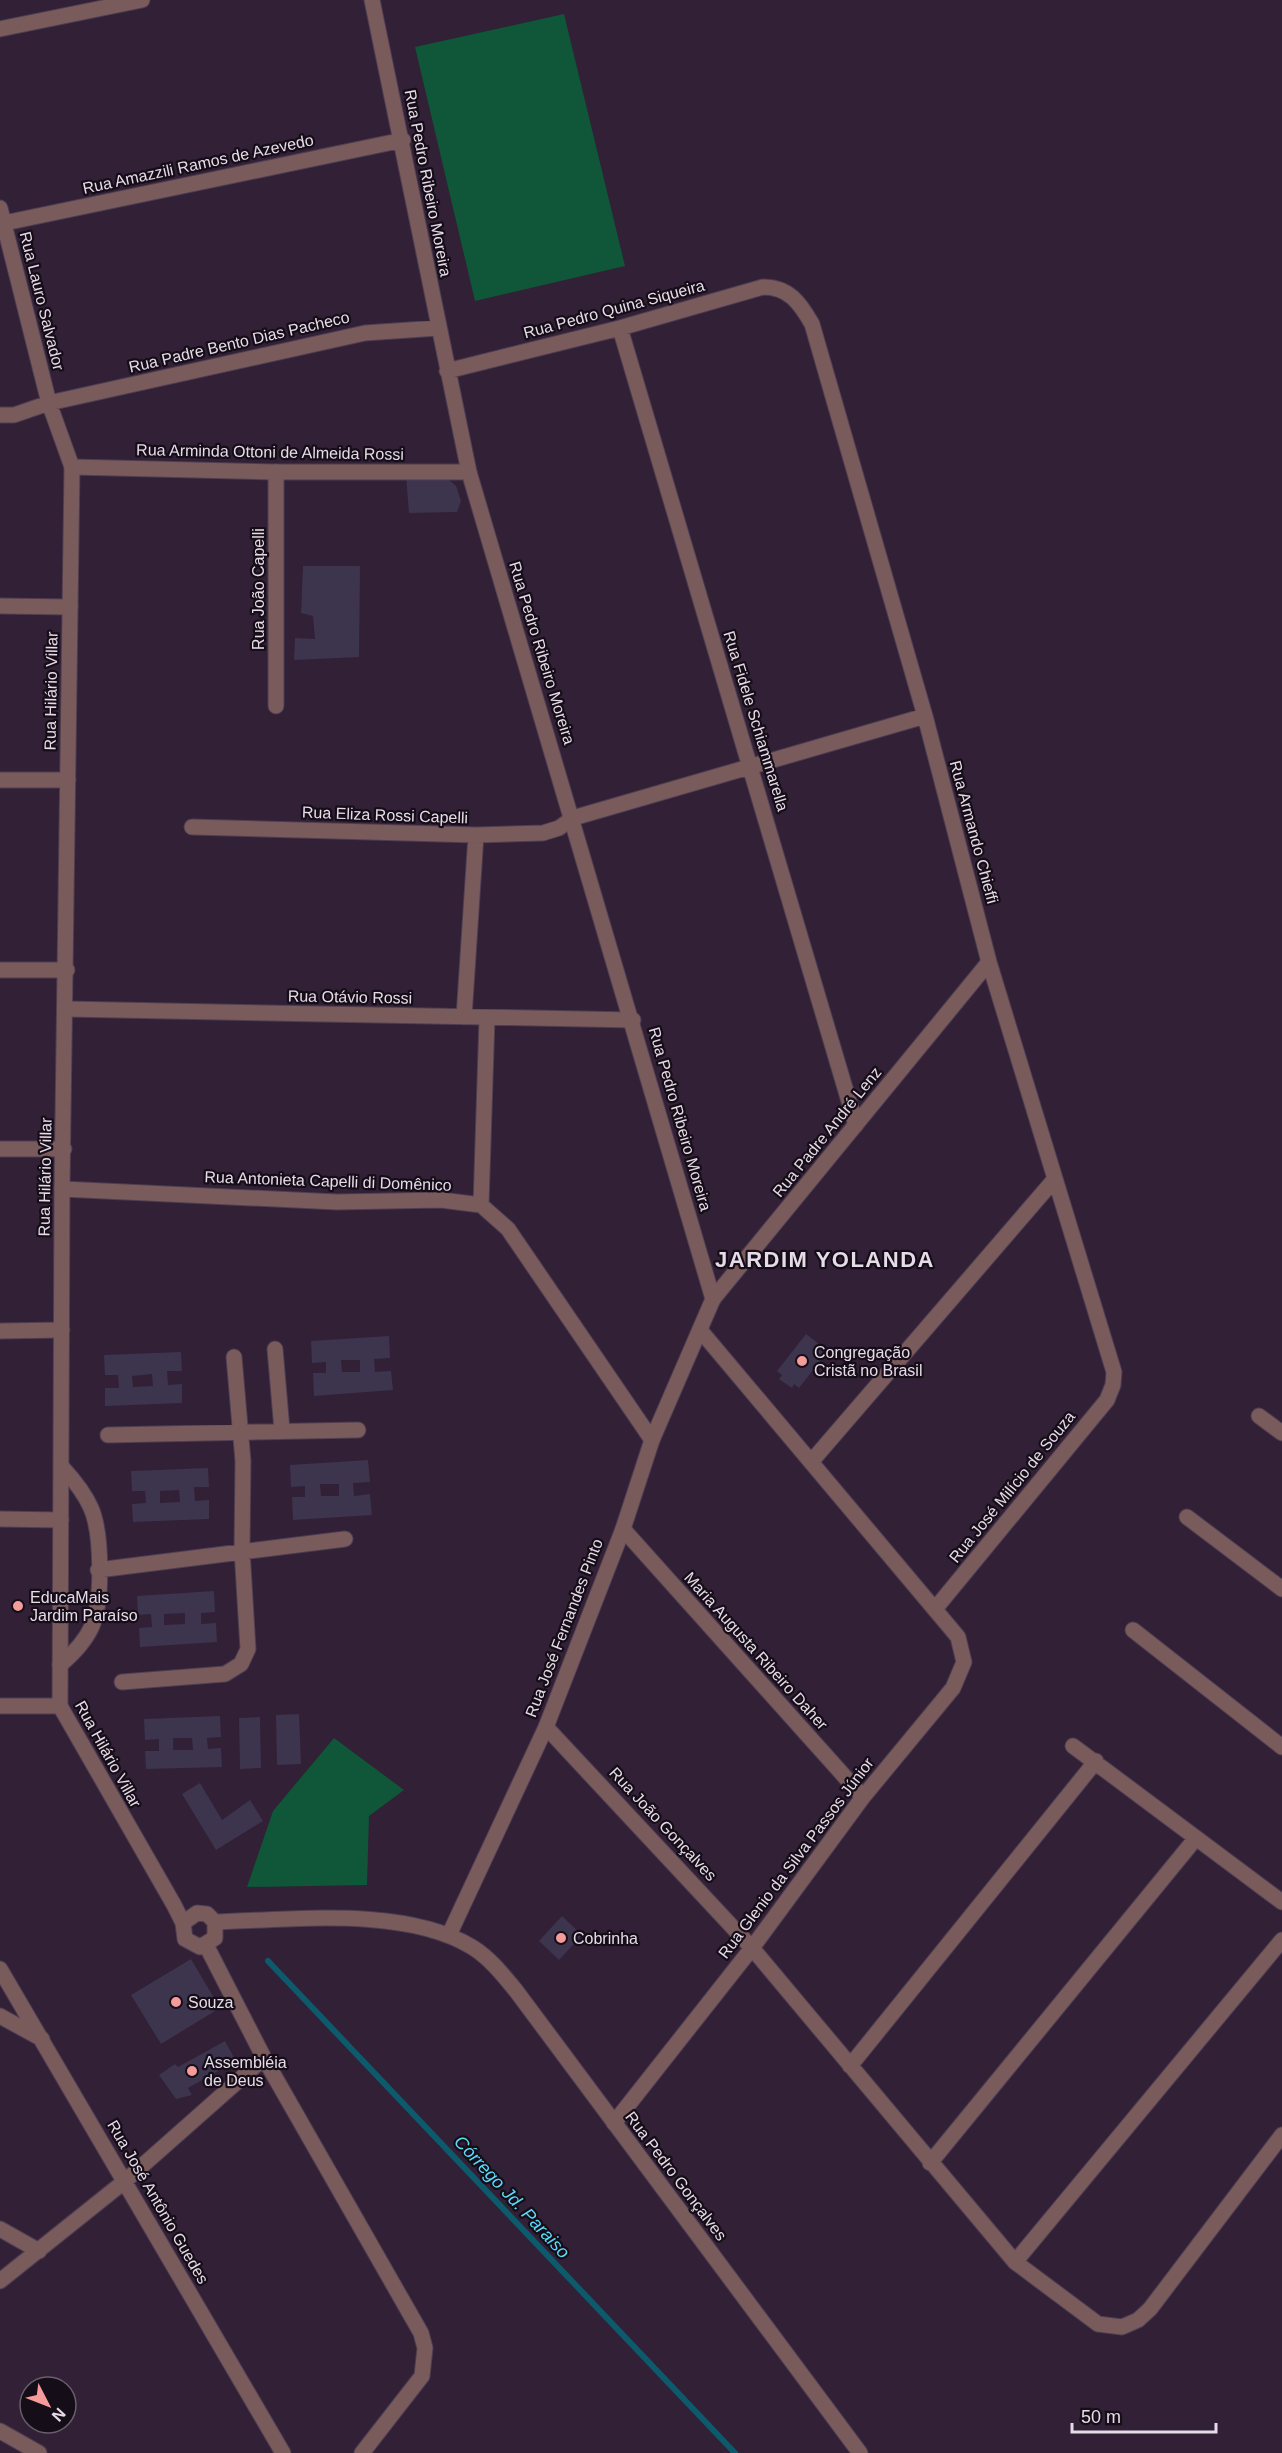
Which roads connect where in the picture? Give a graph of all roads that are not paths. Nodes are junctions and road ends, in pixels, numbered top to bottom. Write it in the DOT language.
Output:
graph roads {
  1 [pos="142,0"];
  2 [pos="374,4"];
  3 [pos="0,29"];
  4 [pos="403,140"];
  5 [pos="1,218"];
  6 [pos="789,294"];
  7 [pos="438,328"];
  8 [pos="620,328"];
  9 [pos="447,371"];
  10 [pos="49,403"];
  11 [pos="0,415"];
  12 [pos="72,467"];
  13 [pos="276,472"];
  14 [pos="469,472"];
  15 [pos="0,606"];
  16 [pos="70,607"];
  17 [pos="276,706"];
  18 [pos="925,716"];
  19 [pos="750,766"];
  20 [pos="0,780"];
  21 [pos="68,780"];
  22 [pos="573,818"];
  23 [pos="192,827"];
  24 [pos="476,836"];
  25 [pos="989,962"];
  26 [pos="0,970"];
  27 [pos="67,970"];
  28 [pos="66,1009"];
  29 [pos="464,1017"];
  30 [pos="487,1018"];
  31 [pos="633,1020"];
  32 [pos="856,1125"];
  33 [pos="0,1149"];
  34 [pos="64,1149"];
  35 [pos="1054,1180"];
  36 [pos="62,1189"];
  37 [pos="481,1205"];
  38 [pos="713,1299"];
  39 [pos="62,1330"];
  40 [pos="700,1330"];
  41 [pos="0,1331"];
  42 [pos="275,1349"];
  43 [pos="234,1357"];
  44 [pos="1113,1385"];
  45 [pos="1259,1416"];
  46 [pos="242,1430"];
  47 [pos="282,1430"];
  48 [pos="358,1430"];
  49 [pos="1282,1433"];
  50 [pos="108,1435"];
  51 [pos="652,1440"];
  52 [pos="811,1462"];
  53 [pos="62,1467"];
  54 [pos="1187,1517"];
  55 [pos="0,1519"];
  56 [pos="61,1520"];
  57 [pos="622,1529"];
  58 [pos="345,1539"];
  59 [pos="242,1550"];
  60 [pos="99,1570"];
  61 [pos="1282,1589"];
  62 [pos="935,1609"];
  63 [pos="1133,1630"];
  64 [pos="60,1665"];
  65 [pos="122,1682"];
  66 [pos="0,1706"];
  67 [pos="60,1706"];
  68 [pos="546,1727"];
  69 [pos="1073,1746"];
  70 [pos="1282,1747"];
  71 [pos="1096,1761"];
  72 [pos="863,1797"];
  73 [pos="1196,1838"];
  74 [pos="1282,1902"];
  75 [pos="215,1922"];
  76 [pos="183,1923"];
  77 [pos="449,1935"];
  78 [pos="1282,1940"];
  79 [pos="206,1945"];
  80 [pos="752,1948"];
  81 [pos="0,1969"];
  82 [pos="0,2016"];
  83 [pos="44,2039"];
  84 [pos="264,2058"];
  85 [pos="850,2066"];
  86 [pos="614,2123"];
  87 [pos="1282,2135"];
  88 [pos="930,2163"];
  89 [pos="125,2181"];
  90 [pos="0,2229"];
  91 [pos="39,2251"];
  92 [pos="1015,2262"];
  93 [pos="0,2281"];
  94 [pos="0,2431"];
  95 [pos="39,2453"];
  96 [pos="283,2453"];
  97 [pos="362,2453"];
  98 [pos="860,2453"];
  1 -- 3 [label="street"];
  2 -- 4 [label="street, Rua Pedro Ribeiro Moreira"];
  4 -- 5 [label="street, Rua Amazzili Ramos de Azevedo"];
  4 -- 7 [label="street, Rua Pedro Ribeiro Moreira"];
  5 -- 10 [label="street, Rua Lauro Salvador"];
  6 -- 8 [label="street, Rua Pedro Quina Siqueira"];
  6 -- 18 [label="street, Rua Armando Chieffi"];
  7 -- 9 [label="street, Rua Pedro Ribeiro Moreira"];
  7 -- 10 [label="street, Rua Padre Bento Dias Pacheco"];
  8 -- 9 [label="street, Rua Pedro Quina Siqueira"];
  8 -- 19 [label="street, Rua Fidele Schiammarella"];
  9 -- 14 [label="street, Rua Pedro Ribeiro Moreira"];
  10 -- 11 [label="street, Rua Padre Bento Dias Pacheco"];
  10 -- 12 [label="street, Rua Hilário Villar"];
  12 -- 13 [label="street, Rua Arminda Ottoni de Almeida Rossi"];
  12 -- 16 [label="street, Rua Hilário Villar"];
  13 -- 14 [label="street, Rua Arminda Ottoni de Almeida Rossi"];
  13 -- 17 [label="street, Rua João Capelli"];
  14 -- 22 [label="street, Rua Pedro Ribeiro Moreira"];
  15 -- 16 [label="street"];
  16 -- 21 [label="street, Rua Hilário Villar"];
  18 -- 19 [label="street, Rua Eliza Rossi Capelli"];
  18 -- 25 [label="street, Rua Armando Chieffi"];
  19 -- 22 [label="street, Rua Eliza Rossi Capelli"];
  19 -- 32 [label="street, Rua Fidele Schiammarella"];
  20 -- 21 [label="street"];
  21 -- 27 [label="street, Rua Hilário Villar"];
  22 -- 24 [label="street, Rua Eliza Rossi Capelli"];
  22 -- 31 [label="street, Rua Pedro Ribeiro Moreira"];
  23 -- 24 [label="street, Rua Eliza Rossi Capelli"];
  24 -- 29 [label="street"];
  25 -- 32 [label="street, Rua Padre André Lenz"];
  25 -- 35 [label="street, Rua Armando Chieffi"];
  26 -- 27 [label="street"];
  27 -- 28 [label="street, Rua Hilário Villar"];
  28 -- 29 [label="street, Rua Otávio Rossi"];
  28 -- 34 [label="street, Rua Hilário Villar"];
  29 -- 30 [label="street, Rua Otávio Rossi"];
  30 -- 31 [label="street, Rua Otávio Rossi"];
  30 -- 37 [label="street"];
  31 -- 38 [label="street, Rua Pedro Ribeiro Moreira"];
  32 -- 38 [label="street, Rua Padre André Lenz"];
  33 -- 34 [label="street"];
  34 -- 36 [label="street, Rua Hilário Villar"];
  35 -- 44 [label="street, Rua Armando Chieffi"];
  35 -- 52 [label="street"];
  36 -- 37 [label="street, Rua Antonieta Capelli di Domênico"];
  36 -- 39 [label="street, Rua Hilário Villar"];
  37 -- 51 [label="street"];
  38 -- 40 [label="street, Rua Padre André Lenz"];
  39 -- 41 [label="street"];
  39 -- 53 [label="street, Rua Hilário Villar"];
  40 -- 51 [label="street, Rua José Fernandes Pinto"];
  40 -- 52 [label="street, Rua Glenio da Silva Passos Júnior"];
  42 -- 47 [label="street"];
  43 -- 46 [label="street"];
  44 -- 62 [label="street, Rua José Milício de Souza"];
  45 -- 49 [label="street"];
  46 -- 47 [label="street"];
  46 -- 50 [label="street"];
  46 -- 59 [label="street"];
  47 -- 48 [label="street"];
  51 -- 57 [label="street, Rua José Fernandes Pinto"];
  52 -- 62 [label="street, Rua Glenio da Silva Passos Júnior"];
  53 -- 56 [label="street, Rua Hilário Villar"];
  53 -- 60 [label="street"];
  54 -- 61 [label="street"];
  55 -- 56 [label="street"];
  56 -- 64 [label="street, Rua Hilário Villar"];
  57 -- 68 [label="street, Rua José Fernandes Pinto"];
  57 -- 72 [label="street, Maria Augusta Ribeiro Daher"];
  58 -- 59 [label="street"];
  59 -- 60 [label="street"];
  59 -- 65 [label="street"];
  60 -- 64 [label="street"];
  62 -- 72 [label="street, Rua Glenio da Silva Passos Júnior"];
  63 -- 70 [label="street"];
  64 -- 67 [label="street, Rua Hilário Villar"];
  66 -- 67 [label="street"];
  67 -- 76 [label="street, Rua Hilário Villar"];
  68 -- 77 [label="street, Rua José Fernandes Pinto"];
  68 -- 80 [label="street, Rua João Gonçalves"];
  69 -- 71 [label="street"];
  71 -- 73 [label="street"];
  71 -- 85 [label="street"];
  72 -- 80 [label="street, Rua Glenio da Silva Passos Júnior"];
  73 -- 74 [label="street"];
  73 -- 88 [label="street"];
  75 -- 76 [label="street"];
  75 -- 77 [label="street, Rua Pedro Gonçalves"];
  75 -- 79 [label="street"];
  76 -- 79 [label="street, Rua Hilário Villar"];
  77 -- 86 [label="street, Rua Pedro Gonçalves"];
  78 -- 92 [label="street"];
  79 -- 84 [label="street"];
  80 -- 85 [label="street, Rua João Gonçalves"];
  80 -- 86 [label="street, Rua Glenio da Silva Passos Júnior"];
  81 -- 83 [label="street, Rua José Antônio Guedes"];
  82 -- 83 [label="street"];
  83 -- 89 [label="street, Rua José Antônio Guedes"];
  84 -- 89 [label="street"];
  84 -- 97 [label="street"];
  85 -- 88 [label="street, Rua João Gonçalves"];
  86 -- 98 [label="street, Rua Pedro Gonçalves"];
  87 -- 92 [label="street, Rua João Gonçalves"];
  88 -- 92 [label="street, Rua João Gonçalves"];
  89 -- 91 [label="street"];
  89 -- 96 [label="street, Rua José Antônio Guedes"];
  90 -- 91 [label="street"];
  91 -- 93 [label="street"];
  94 -- 95 [label="street"];
}
